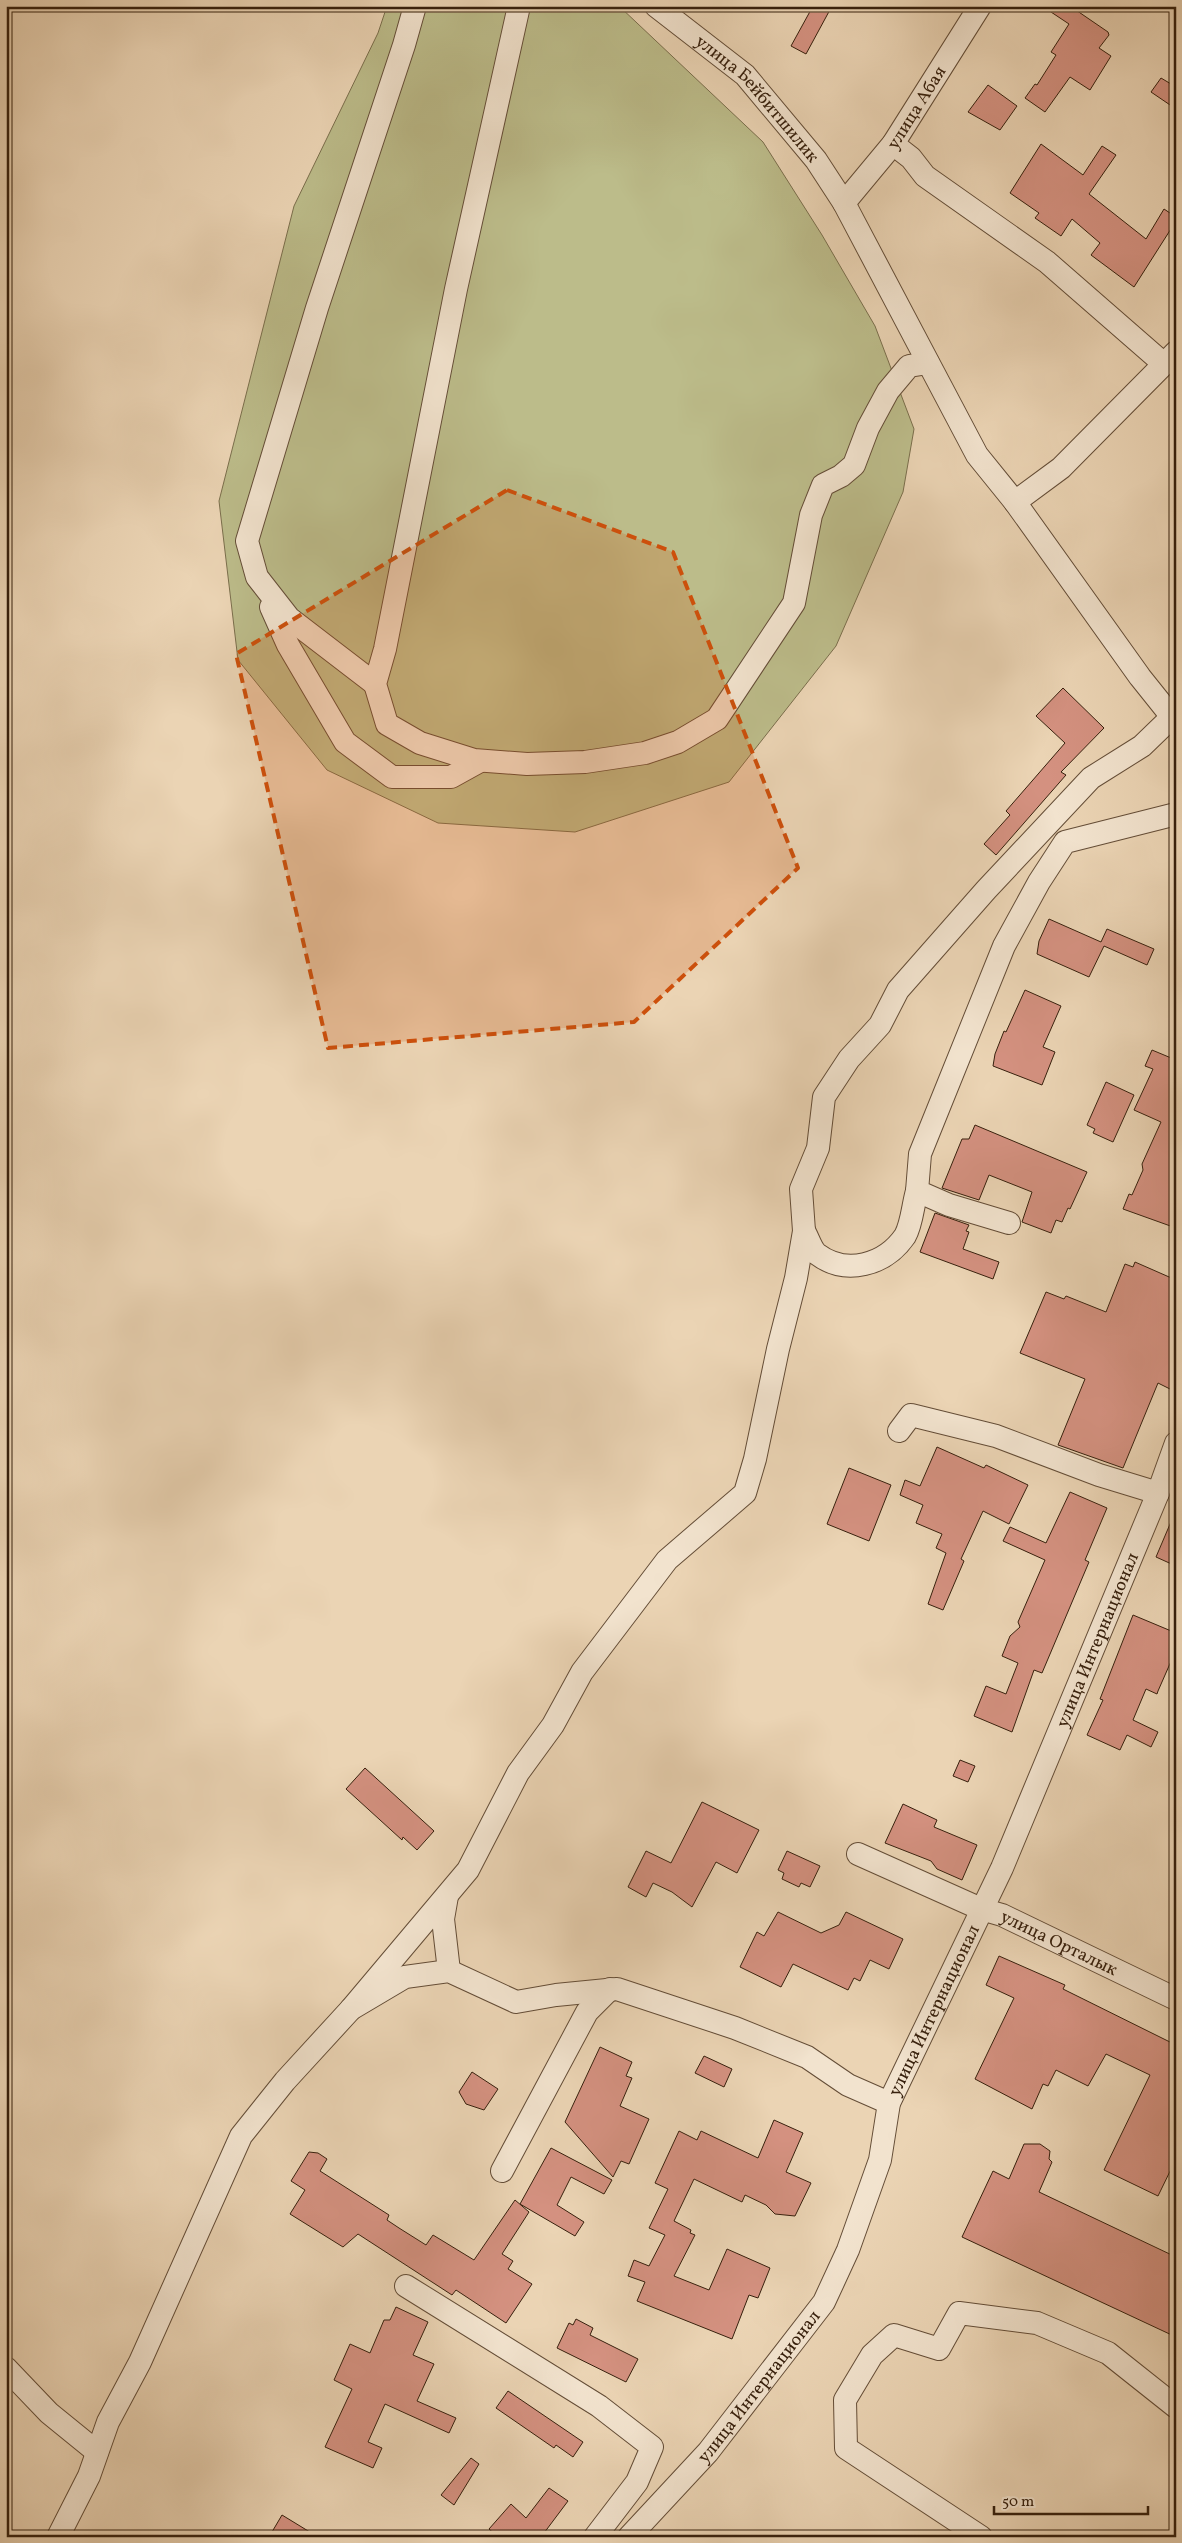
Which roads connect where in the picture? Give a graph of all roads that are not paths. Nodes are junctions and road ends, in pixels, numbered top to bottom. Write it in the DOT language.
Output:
graph roads {
  1 [pos="415,6"];
  2 [pos="519,6"];
  3 [pos="656,6"];
  4 [pos="980,6"];
  5 [pos="893,144"];
  6 [pos="844,203"];
  7 [pos="1170,358"];
  8 [pos="928,363"];
  9 [pos="1015,502"];
  10 [pos="260,581"];
  11 [pos="375,684"];
  12 [pos="1174,720"];
  13 [pos="480,760"];
  14 [pos="1176,814"];
  15 [pos="917,1191"];
  16 [pos="1009,1223"];
  17 [pos="804,1230"];
  18 [pos="899,1432"];
  19 [pos="1176,1443"];
  20 [pos="1158,1493"];
  21 [pos="858,1854"];
  22 [pos="447,1896"];
  23 [pos="981,1909"];
  24 [pos="449,1971"];
  25 [pos="610,1989"];
  26 [pos="1176,1999"];
  27 [pos="350,2009"];
  28 [pos="889,2103"];
  29 [pos="502,2171"];
  30 [pos="406,2286"];
  31 [pos="6,2368"];
  32 [pos="1176,2407"];
  33 [pos="98,2452"];
  34 [pos="58,2536"];
  35 [pos="595,2537"];
  36 [pos="629,2537"];
  37 [pos="981,2537"];
  1 -- 10 [label="street"];
  2 -- 11 [label="street"];
  3 -- 6 [label="street, улица Бейбитшилик"];
  4 -- 5 [label="street, улица Абая"];
  5 -- 6 [label="street, улица Абая"];
  5 -- 7 [label="street"];
  6 -- 8 [label="street, улица Бейбитшилик"];
  7 -- 9 [label="street"];
  8 -- 9 [label="street, улица Бейбитшилик"];
  8 -- 13 [label="street"];
  9 -- 12 [label="street, улица Бейбитшилик"];
  10 -- 11 [label="street"];
  10 -- 13 [label="street"];
  11 -- 13 [label="street"];
  12 -- 17 [label="street"];
  14 -- 15 [label="street"];
  15 -- 16 [label="street"];
  15 -- 17 [label="street"];
  17 -- 22 [label="street"];
  18 -- 20 [label="street"];
  19 -- 20 [label="street, улица Интернационал"];
  20 -- 23 [label="street, улица Интернационал"];
  21 -- 23 [label="street, улица Орталык"];
  22 -- 24 [label="street"];
  22 -- 27 [label="street"];
  23 -- 26 [label="street, улица Орталык"];
  23 -- 28 [label="street, улица Интернационал"];
  24 -- 25 [label="street"];
  24 -- 27 [label="street"];
  25 -- 28 [label="street"];
  25 -- 29 [label="street"];
  27 -- 33 [label="street"];
  28 -- 36 [label="street, улица Интернационал"];
  30 -- 35 [label="street"];
  31 -- 33 [label="street"];
  32 -- 37 [label="street"];
  33 -- 34 [label="street"];
}
